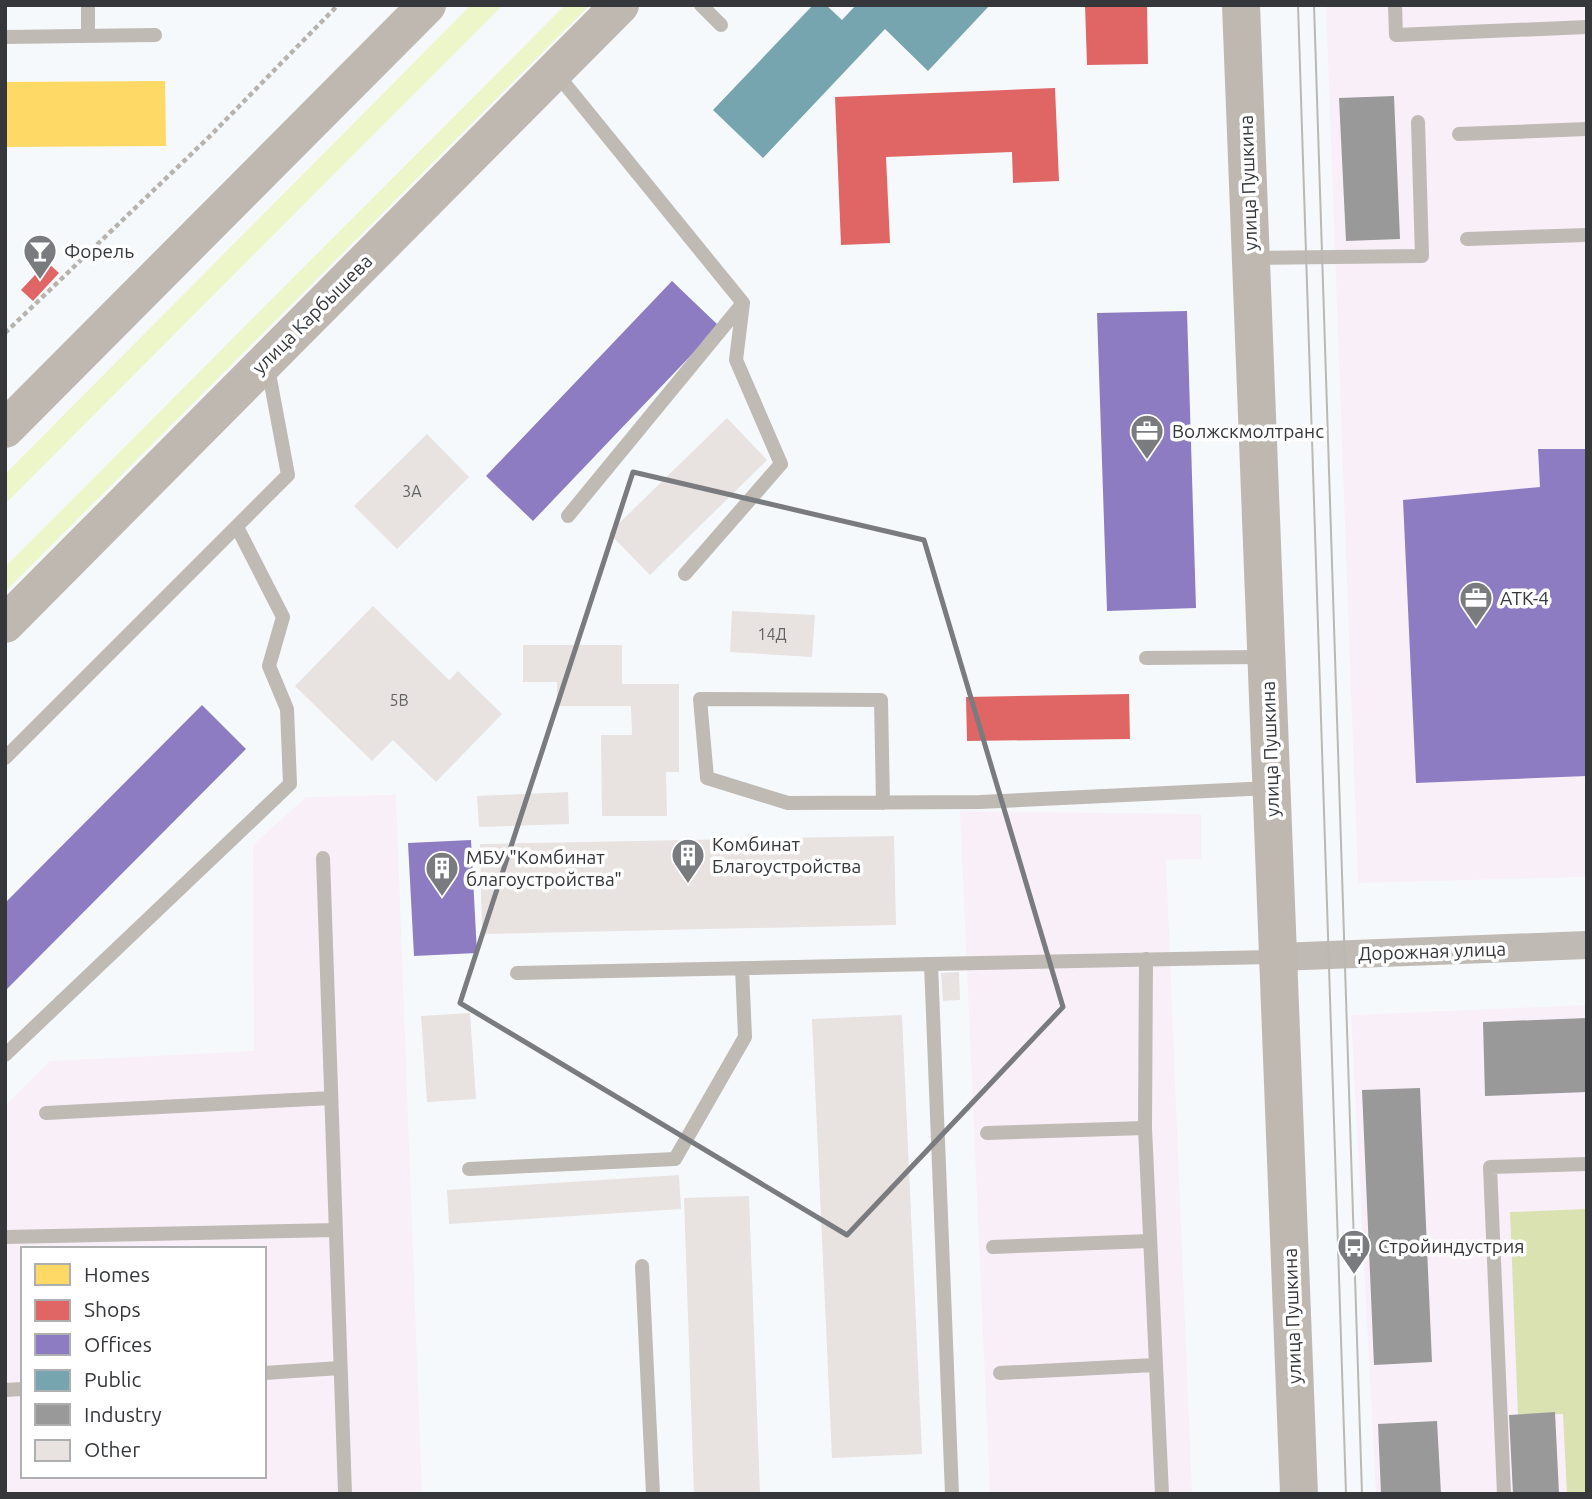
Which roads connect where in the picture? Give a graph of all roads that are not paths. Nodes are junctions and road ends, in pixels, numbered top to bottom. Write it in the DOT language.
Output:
graph roads {
  1 [pos="88,5"];
  2 [pos="427,5"];
  3 [pos="620,5"];
  4 [pos="701,5"];
  5 [pos="1241,5"];
  6 [pos="1395,5"];
  7 [pos="722,25"];
  8 [pos="1587,27"];
  9 [pos="155,35"];
  10 [pos="89,36"];
  11 [pos="5,37"];
  12 [pos="555,72"];
  13 [pos="1418,122"];
  14 [pos="1587,129"];
  15 [pos="1459,134"];
  16 [pos="1587,235"];
  17 [pos="1467,239"];
  18 [pos="1251,258"];
  19 [pos="743,303"];
  20 [pos="266,360"];
  21 [pos="19,408"];
  22 [pos="568,516"];
  23 [pos="237,527"];
  24 [pos="685,575"];
  25 [pos="5,624"];
  26 [pos="1266,657"];
  27 [pos="1146,658"];
  28 [pos="5,758"];
  29 [pos="1272,788"];
  30 [pos="883,803"];
  31 [pos="323,858"];
  32 [pos="1587,945"];
  33 [pos="1278,957"];
  34 [pos="1146,959"];
  35 [pos="931,964"];
  36 [pos="742,968"];
  37 [pos="517,973"];
  38 [pos="5,1055"];
  39 [pos="331,1098"];
  40 [pos="46,1113"];
  41 [pos="1145,1128"];
  42 [pos="987,1133"];
  43 [pos="1587,1164"];
  44 [pos="469,1169"];
  45 [pos="336,1230"];
  46 [pos="5,1237"];
  47 [pos="1149,1241"];
  48 [pos="993,1247"];
  49 [pos="642,1266"];
  50 [pos="1154,1365"];
  51 [pos="340,1368"];
  52 [pos="266,1373"];
  53 [pos="1000,1373"];
  54 [pos="345,1494"];
  55 [pos="653,1494"];
  56 [pos="952,1494"];
  57 [pos="1162,1494"];
  58 [pos="1299,1494"];
  59 [pos="1504,1494"];
  1 -- 10 [label="lane"];
  2 -- 21 [label="street"];
  3 -- 12 [label="street, улица Карбышева"];
  4 -- 7 [label="lane"];
  5 -- 18 [label="street, улица Пушкина"];
  6 -- 8 [label="lane"];
  9 -- 10 [label="lane"];
  10 -- 11 [label="lane"];
  12 -- 19 [label="lane"];
  12 -- 20 [label="street, улица Карбышева"];
  13 -- 18 [label="lane"];
  14 -- 15 [label="lane"];
  16 -- 17 [label="lane"];
  18 -- 26 [label="street, улица Пушкина"];
  19 -- 22 [label="lane"];
  19 -- 24 [label="lane"];
  20 -- 23 [label="lane"];
  20 -- 25 [label="street, улица Карбышева"];
  23 -- 28 [label="lane"];
  23 -- 38 [label="lane"];
  26 -- 27 [label="lane"];
  26 -- 29 [label="street, улица Пушкина"];
  29 -- 30 [label="lane"];
  29 -- 33 [label="street, улица Пушкина"];
  30 -- 30 [label="lane"];
  31 -- 39 [label="lane"];
  32 -- 33 [label="street, Дорожная улица"];
  33 -- 34 [label="lane"];
  33 -- 58 [label="street, улица Пушкина"];
  34 -- 35 [label="lane"];
  34 -- 41 [label="lane"];
  35 -- 36 [label="lane"];
  35 -- 56 [label="lane"];
  36 -- 37 [label="lane"];
  36 -- 44 [label="lane"];
  39 -- 40 [label="lane"];
  39 -- 45 [label="lane"];
  41 -- 42 [label="lane"];
  41 -- 47 [label="lane"];
  43 -- 59 [label="lane"];
  45 -- 46 [label="lane"];
  45 -- 51 [label="lane"];
  47 -- 48 [label="lane"];
  47 -- 50 [label="lane"];
  49 -- 55 [label="lane"];
  50 -- 53 [label="lane"];
  50 -- 57 [label="lane"];
  51 -- 52 [label="lane"];
  51 -- 54 [label="lane"];
}
